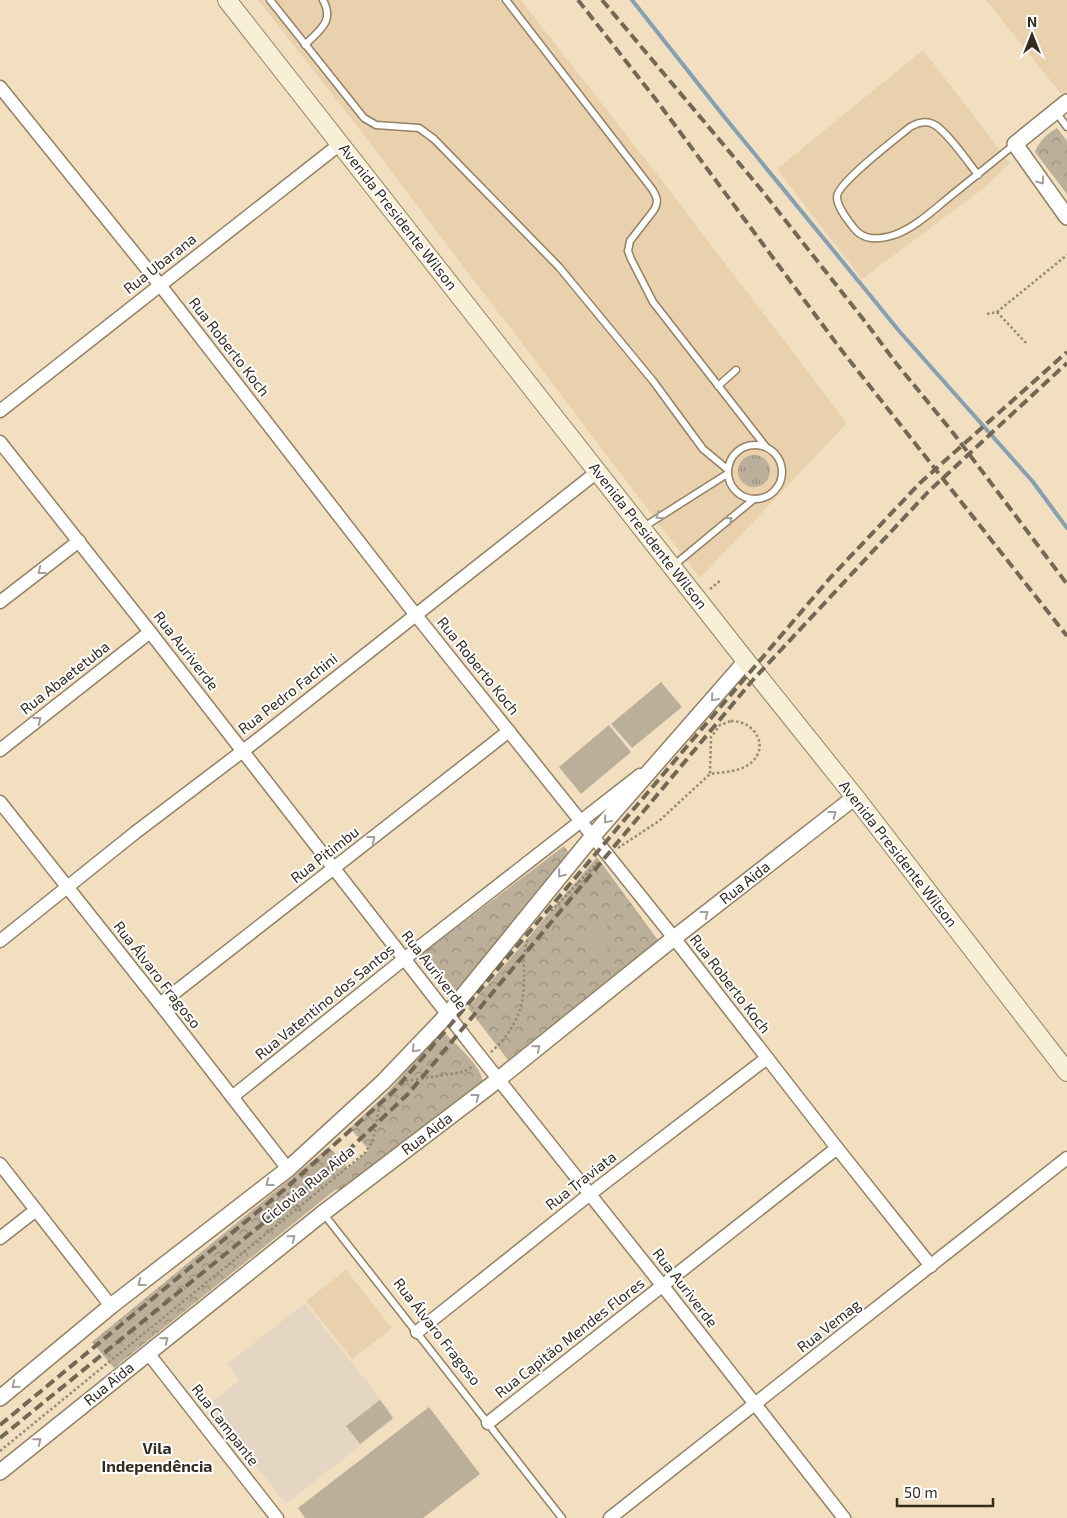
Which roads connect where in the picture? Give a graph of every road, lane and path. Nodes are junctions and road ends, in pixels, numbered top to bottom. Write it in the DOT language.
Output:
graph roads {
  1 [pos="227,0"];
  2 [pos="270,0"];
  3 [pos="323,0"];
  4 [pos="506,0"];
  5 [pos="305,45"];
  6 [pos="0,87"];
  7 [pos="1061,107"];
  8 [pos="1067,127"];
  9 [pos="340,144"];
  10 [pos="1015,144"];
  11 [pos="978,175"];
  12 [pos="1067,217"];
  13 [pos="1067,255"];
  14 [pos="160,285"];
  15 [pos="997,312"];
  16 [pos="987,314"];
  17 [pos="1026,343"];
  18 [pos="736,370"];
  19 [pos="718,386"];
  20 [pos="0,411"];
  21 [pos="0,442"];
  22 [pos="766,447"];
  23 [pos="727,471"];
  24 [pos="597,472"];
  25 [pos="754,499"];
  26 [pos="641,528"];
  27 [pos="79,541"];
  28 [pos="672,567"];
  29 [pos="721,580"];
  30 [pos="710,588"];
  31 [pos="0,602"];
  32 [pos="415,614"];
  33 [pos="150,632"];
  34 [pos="746,661"];
  35 [pos="509,731"];
  36 [pos="0,750"];
  37 [pos="243,751"];
  38 [pos="660,760"];
  39 [pos="710,774"];
  40 [pos="856,797"];
  41 [pos="0,802"];
  42 [pos="581,823"];
  43 [pos="592,837"];
  44 [pos="606,854"];
  45 [pos="334,869"];
  46 [pos="68,888"];
  47 [pos="545,917"];
  48 [pos="532,931"];
  49 [pos="674,938"];
  50 [pos="0,941"];
  51 [pos="404,959"];
  52 [pos="160,1004"];
  53 [pos="448,1014"];
  54 [pos="767,1058"];
  55 [pos="483,1060"];
  56 [pos="1067,1072"];
  57 [pos="499,1078"];
  58 [pos="399,1085"];
  59 [pos="232,1097"];
  60 [pos="382,1102"];
  61 [pos="837,1148"];
  62 [pos="1067,1158"];
  63 [pos="0,1164"];
  64 [pos="288,1169"];
  65 [pos="275,1178"];
  66 [pos="590,1194"];
  67 [pos="298,1208"];
  68 [pos="36,1210"];
  69 [pos="323,1213"];
  70 [pos="311,1223"];
  71 [pos="0,1238"];
  72 [pos="931,1266"];
  73 [pos="662,1285"];
  74 [pos="111,1306"];
  75 [pos="417,1332"];
  76 [pos="148,1353"];
  77 [pos="0,1398"];
  78 [pos="755,1405"];
  79 [pos="488,1423"];
  80 [pos="0,1451"];
  81 [pos="0,1472"];
  82 [pos="277,1518"];
  83 [pos="562,1518"];
  84 [pos="610,1518"];
  85 [pos="844,1518"];
  1 -- 9 [label="main road, Avenida Presidente Wilson"];
  2 -- 5 [label="lane"];
  3 -- 5 [label="lane"];
  4 -- 19 [label="lane"];
  5 -- 23 [label="lane"];
  6 -- 14 [label="street, Rua Roberto Koch"];
  7 -- 8 [label="lane"];
  7 -- 10 [label="street"];
  9 -- 14 [label="street, Rua Ubarana"];
  9 -- 24 [label="main road, Avenida Presidente Wilson"];
  10 -- 11 [label="lane"];
  10 -- 12 [label="street, one-way"];
  11 -- 11 [label="lane"];
  13 -- 15 [label="path"];
  14 -- 20 [label="street, Rua Ubarana"];
  14 -- 32 [label="street, Rua Roberto Koch"];
  15 -- 16 [label="path"];
  15 -- 17 [label="path"];
  18 -- 19 [label="lane"];
  19 -- 22 [label="lane"];
  21 -- 27 [label="street, Rua Auriverde"];
  22 -- 23 [label="lane"];
  22 -- 25 [label="lane"];
  23 -- 25 [label="lane"];
  23 -- 26 [label="lane, one-way"];
  24 -- 26 [label="main road, Avenida Presidente Wilson"];
  24 -- 32 [label="street, Rua Pedro Fachini"];
  28 -- 25 [label="lane, one-way"];
  26 -- 28 [label="main road, Avenida Presidente Wilson"];
  27 -- 31 [label="street, one-way"];
  27 -- 33 [label="street, Rua Auriverde"];
  28 -- 34 [label="main road, Avenida Presidente Wilson"];
  29 -- 30 [label="path"];
  32 -- 35 [label="street, Rua Roberto Koch"];
  32 -- 37 [label="street, Rua Pedro Fachini"];
  36 -- 33 [label="street, Rua Abaetetuba, one-way"];
  33 -- 37 [label="street, Rua Auriverde"];
  34 -- 38 [label="street, one-way"];
  34 -- 40 [label="main road, Avenida Presidente Wilson"];
  35 -- 42 [label="street, Rua Roberto Koch"];
  45 -- 35 [label="street, Rua Pitimbu, one-way"];
  37 -- 45 [label="street, Rua Auriverde"];
  37 -- 46 [label="street, Rua Pedro Fachini"];
  38 -- 42 [label="street, Rua Vatentino dos Santos"];
  38 -- 43 [label="street, one-way"];
  39 -- 39 [label="path"];
  39 -- 44 [label="path"];
  49 -- 40 [label="street, Rua Aida, one-way"];
  40 -- 56 [label="main road, Avenida Presidente Wilson"];
  41 -- 46 [label="street, Rua Álvaro Fragoso"];
  42 -- 43 [label="street, Rua Roberto Koch"];
  42 -- 51 [label="street, Rua Vatentino dos Santos"];
  43 -- 44 [label="street, Rua Roberto Koch"];
  43 -- 53 [label="street, one-way"];
  44 -- 47 [label="path"];
  44 -- 49 [label="street, Rua Roberto Koch"];
  45 -- 51 [label="street, Rua Auriverde"];
  45 -- 52 [label="street, Rua Pitimbu"];
  46 -- 50 [label="street, Rua Pedro Fachini"];
  46 -- 52 [label="street, Rua Álvaro Fragoso"];
  48 -- 55 [label="path"];
  49 -- 54 [label="street, Rua Roberto Koch"];
  57 -- 49 [label="street, Rua Aida, one-way"];
  51 -- 53 [label="street, Rua Auriverde"];
  51 -- 59 [label="street, Rua Vatentino dos Santos"];
  52 -- 59 [label="street, Rua Álvaro Fragoso"];
  53 -- 55 [label="street, Rua Auriverde"];
  53 -- 64 [label="street, one-way"];
  54 -- 61 [label="street, Rua Roberto Koch"];
  54 -- 66 [label="street, Rua Traviata"];
  55 -- 57 [label="street, Rua Auriverde"];
  55 -- 58 [label="path"];
  57 -- 66 [label="street, Rua Auriverde"];
  69 -- 57 [label="street, Rua Aida, one-way"];
  59 -- 64 [label="street, Rua Álvaro Fragoso"];
  60 -- 67 [label="path, Ciclovia Rua Aida"];
  61 -- 72 [label="street, Rua Roberto Koch"];
  61 -- 73 [label="street, Rua Capitão Mendes Flores"];
  62 -- 72 [label="street, Rua Vemag"];
  63 -- 68 [label="street"];
  64 -- 65 [label="street"];
  65 -- 67 [label="path"];
  65 -- 74 [label="street, one-way"];
  66 -- 73 [label="street, Rua Auriverde"];
  66 -- 75 [label="street, Rua Traviata"];
  67 -- 70 [label="path"];
  67 -- 80 [label="path, Ciclovia Rua Aida"];
  68 -- 71 [label="street"];
  68 -- 74 [label="street"];
  69 -- 70 [label="street, Rua Aida"];
  69 -- 75 [label="lane, Rua Álvaro Fragoso"];
  76 -- 70 [label="street, Rua Aida, one-way"];
  72 -- 78 [label="street, Rua Vemag"];
  73 -- 78 [label="street, Rua Auriverde"];
  73 -- 79 [label="street, Rua Capitão Mendes Flores"];
  74 -- 77 [label="street, one-way"];
  75 -- 79 [label="lane, Rua Álvaro Fragoso"];
  81 -- 76 [label="street, Rua Aida, one-way"];
  76 -- 82 [label="street, Rua Campante"];
  78 -- 84 [label="street, Rua Vemag"];
  78 -- 85 [label="street, Rua Auriverde"];
  79 -- 83 [label="lane, Rua Álvaro Fragoso"];
}
